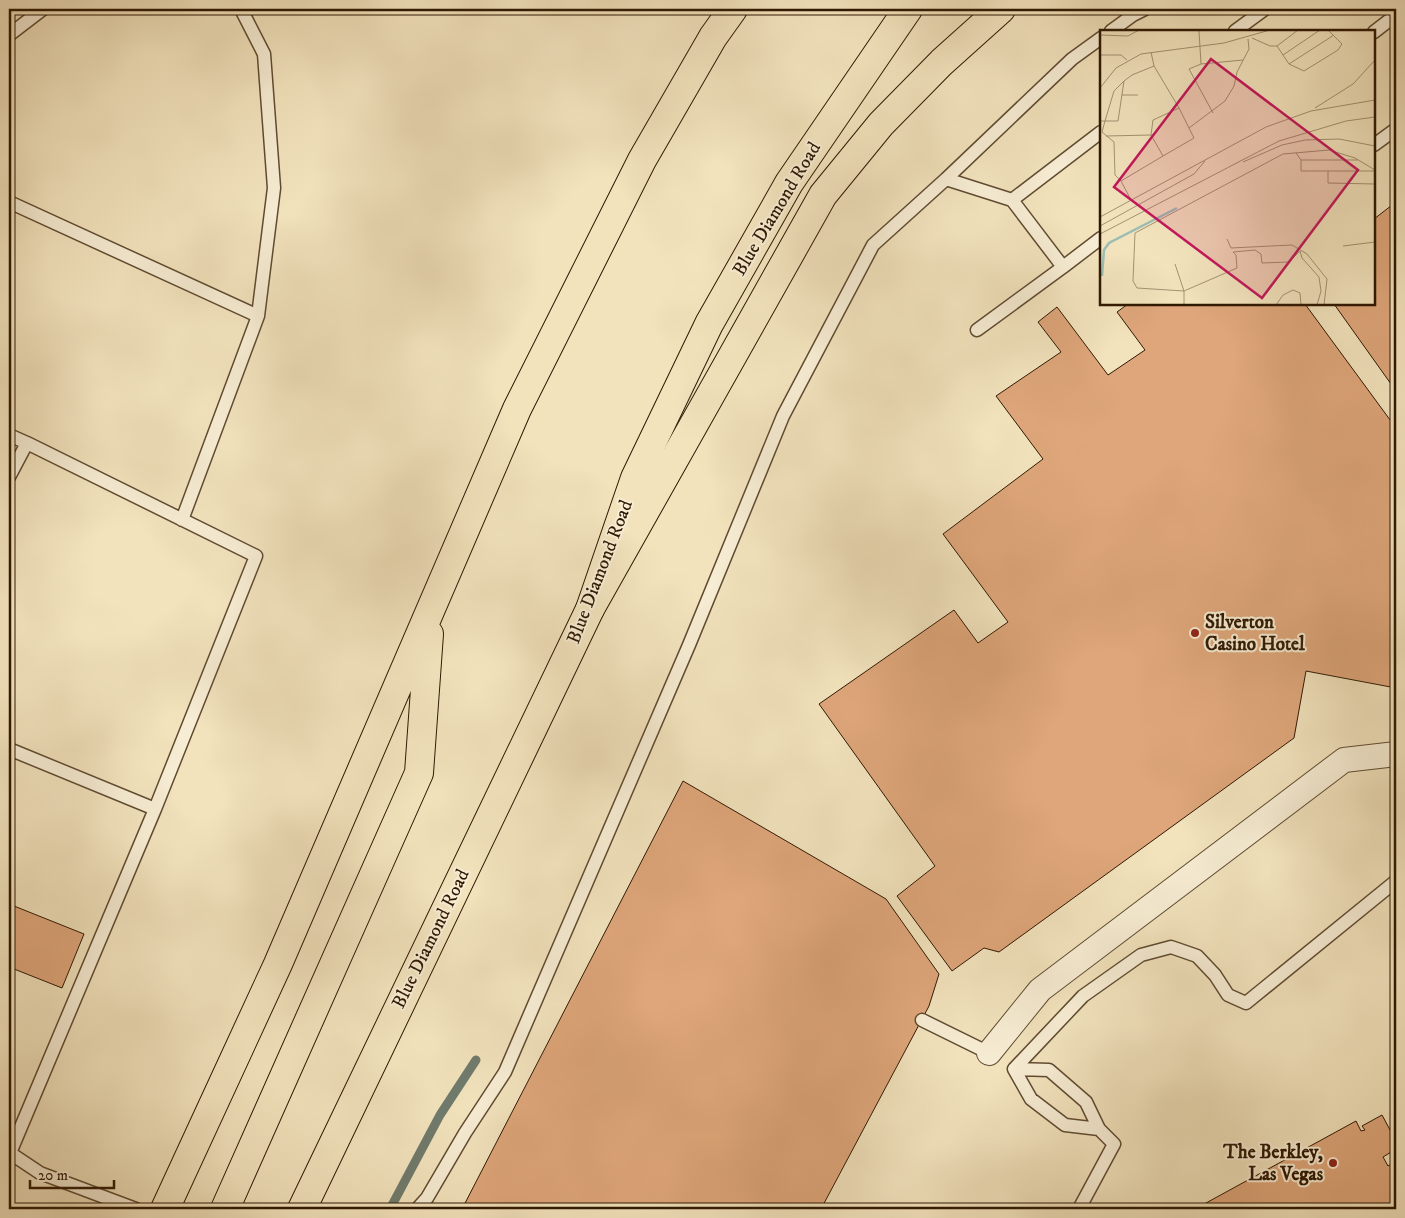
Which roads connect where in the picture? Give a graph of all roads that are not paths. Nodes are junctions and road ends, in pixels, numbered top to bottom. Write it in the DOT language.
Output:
graph roads {
  1 [pos="43,9"];
  2 [pos="241,9"];
  3 [pos="732,9"];
  4 [pos="908,9"];
  5 [pos="1001,9"];
  6 [pos="1145,9"];
  7 [pos="1265,9"];
  8 [pos="1396,15"];
  9 [pos="1111,30"];
  10 [pos="1236,30"];
  11 [pos="1375,31"];
  12 [pos="9,35"];
  13 [pos="1100,39"];
  14 [pos="1396,129"];
  15 [pos="1100,133"];
  16 [pos="1375,144"];
  17 [pos="946,179"];
  18 [pos="1012,200"];
  19 [pos="9,202"];
  20 [pos="1100,239"];
  21 [pos="1063,267"];
  22 [pos="258,316"];
  23 [pos="977,330"];
  24 [pos="9,435"];
  25 [pos="27,443"];
  26 [pos="9,477"];
  27 [pos="182,520"];
  28 [pos="590,609"];
  29 [pos="430,612"];
  30 [pos="9,749"];
  31 [pos="1396,754"];
  32 [pos="155,809"];
  33 [pos="1396,881"];
  34 [pos="922,1020"];
  35 [pos="989,1053"];
  36 [pos="1014,1069"];
  37 [pos="1099,1129"];
  38 [pos="9,1153"];
  39 [pos="136,1209"];
  40 [pos="165,1209"];
  41 [pos="225,1209"];
  42 [pos="302,1209"];
  43 [pos="417,1209"];
  44 [pos="1079,1209"];
  1 -- 12 [label="lane"];
  2 -- 22 [label="lane"];
  3 -- 29 [label="highway"];
  4 -- 28 [label="highway, Blue Diamond Road"];
  5 -- 28 [label="highway"];
  6 -- 9 [label="lane"];
  7 -- 10 [label="lane"];
  8 -- 11 [label="lane"];
  13 -- 17 [label="lane"];
  14 -- 16 [label="lane"];
  15 -- 18 [label="lane"];
  17 -- 18 [label="lane"];
  17 -- 43 [label="lane"];
  18 -- 21 [label="lane"];
  19 -- 22 [label="lane"];
  20 -- 21 [label="lane"];
  21 -- 23 [label="lane"];
  22 -- 27 [label="lane"];
  24 -- 25 [label="lane"];
  25 -- 26 [label="lane"];
  25 -- 27 [label="lane"];
  27 -- 32 [label="lane"];
  28 -- 42 [label="highway, Blue Diamond Road"];
  29 -- 40 [label="highway"];
  29 -- 41 [label="highway"];
  30 -- 32 [label="lane"];
  31 -- 35 [label="street"];
  32 -- 38 [label="lane"];
  33 -- 36 [label="lane"];
  34 -- 35 [label="lane"];
  36 -- 37 [label="lane"];
  36 -- 37 [label="lane"];
  37 -- 44 [label="lane"];
  38 -- 39 [label="lane"];
}
